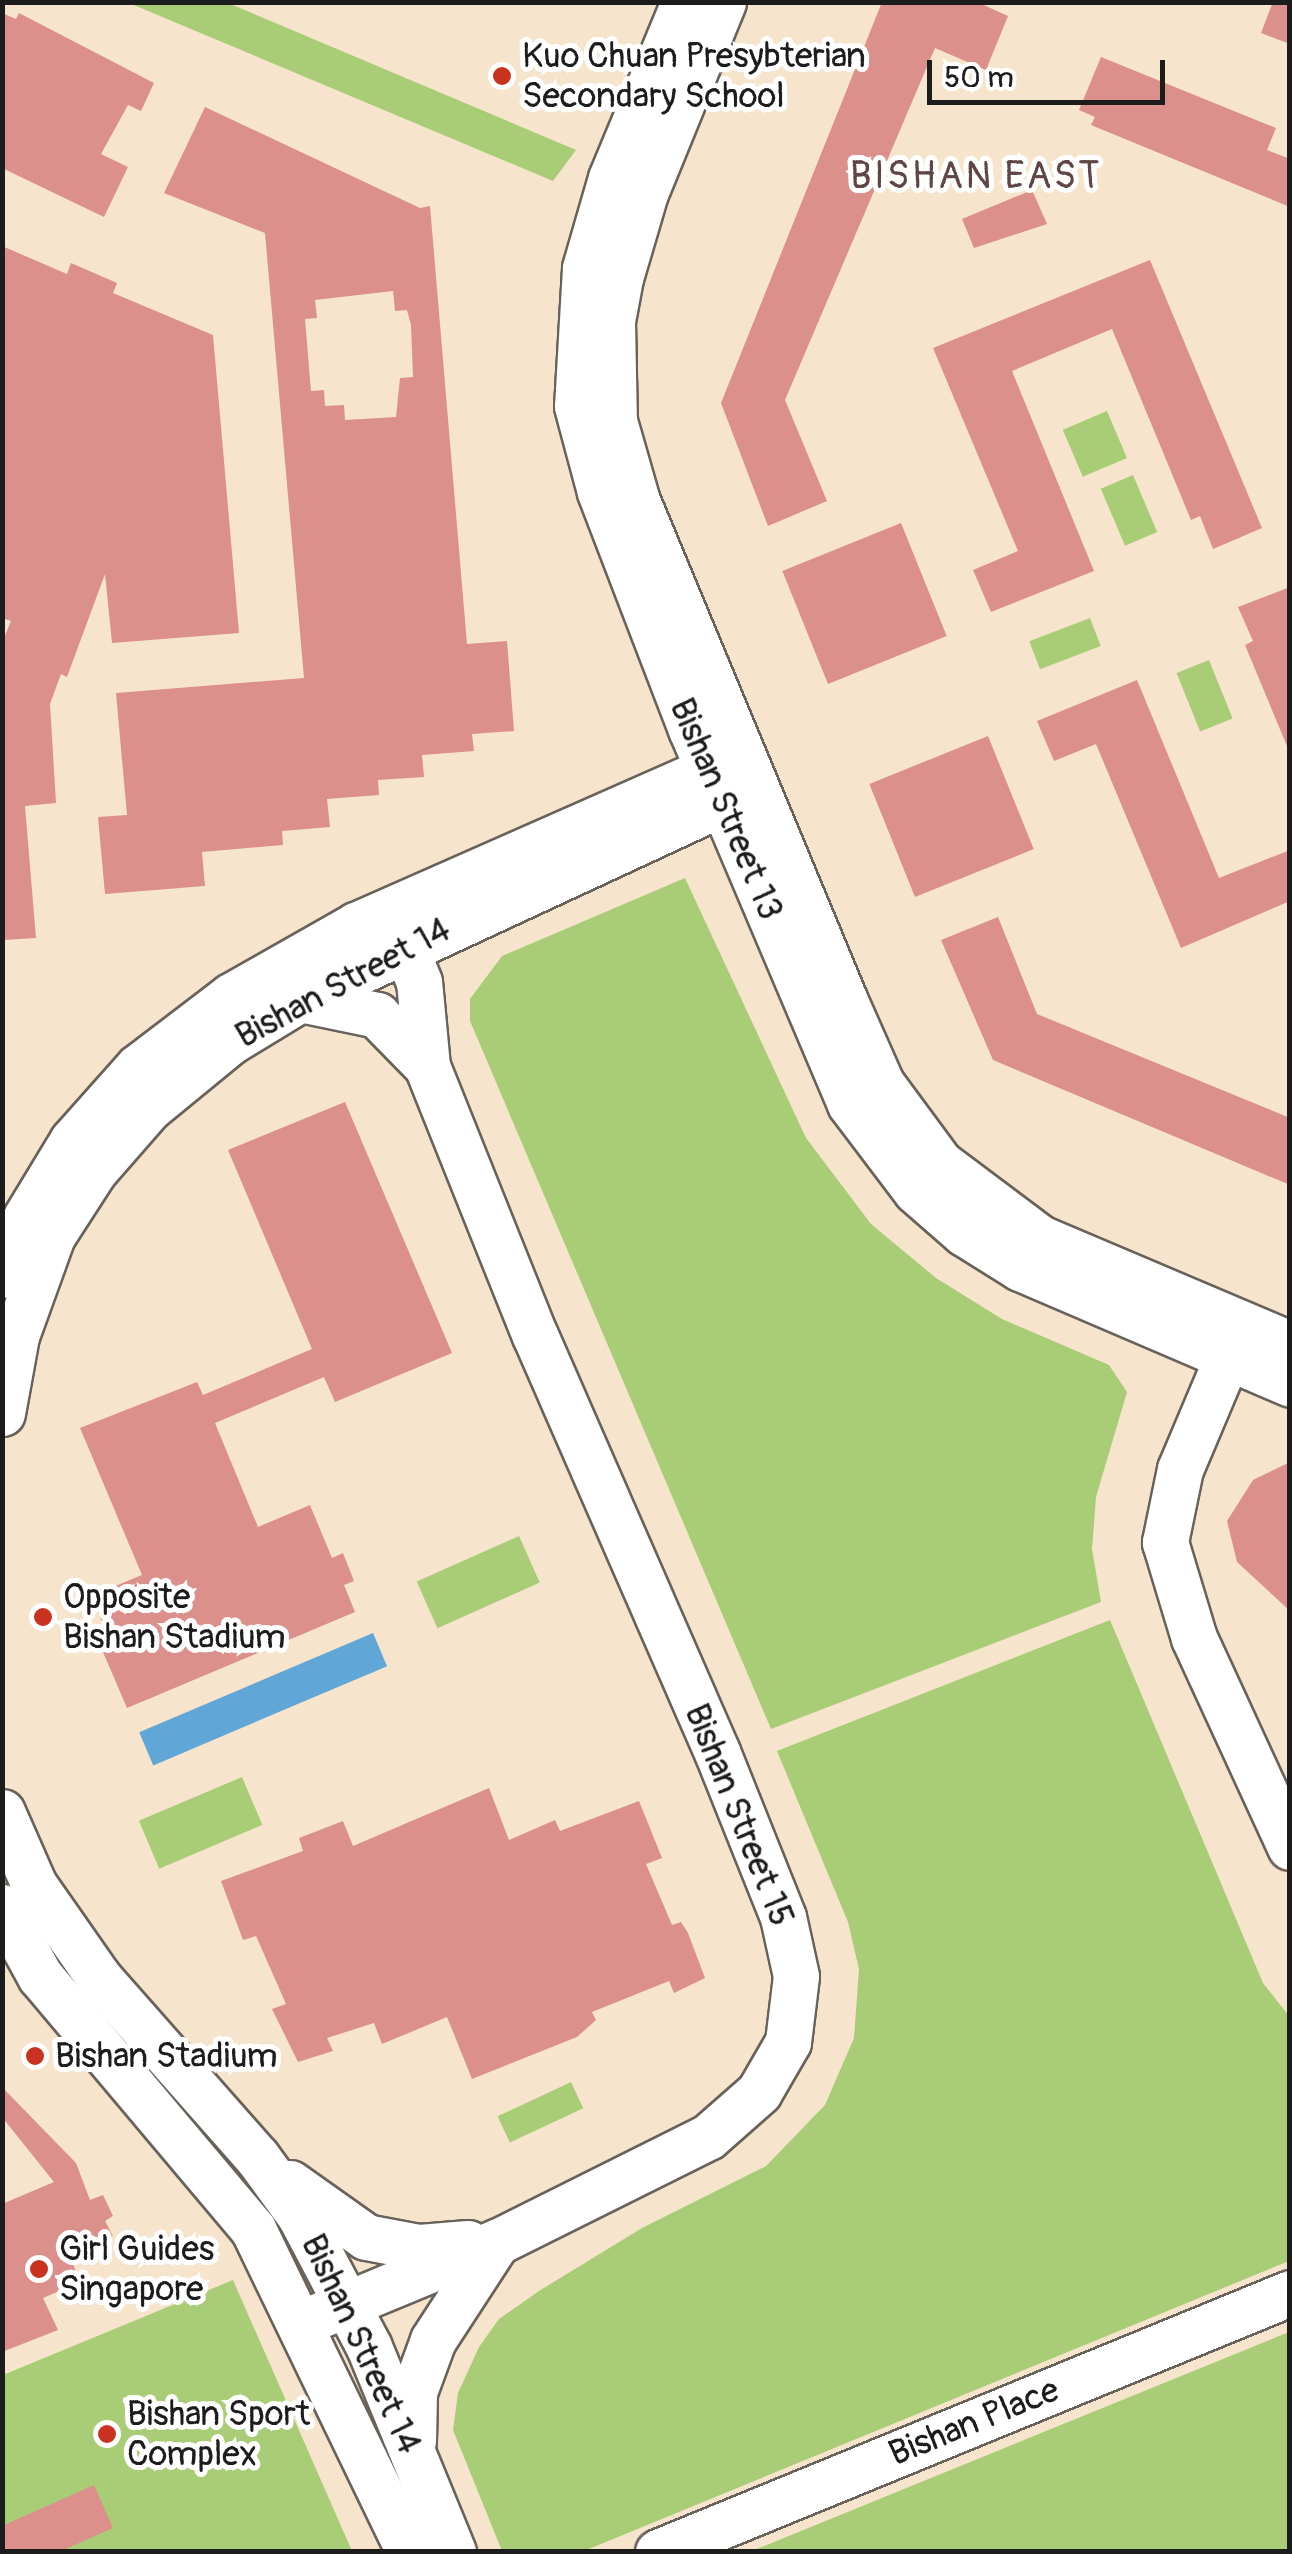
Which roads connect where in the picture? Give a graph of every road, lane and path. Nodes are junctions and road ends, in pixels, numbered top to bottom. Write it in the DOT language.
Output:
graph roads {
  1 [pos="684,2"];
  2 [pos="723,2"];
  3 [pos="732,779"];
  4 [pos="356,925"];
  5 [pos="404,945"];
  6 [pos="300,999"];
  7 [pos="427,1066"];
  8 [pos="2,1275"];
  9 [pos="1290,1344"];
  10 [pos="1227,1358"];
  11 [pos="1290,1384"];
  12 [pos="2,1413"];
  13 [pos="2,1812"];
  14 [pos="1290,1847"];
  15 [pos="2,1906"];
  16 [pos="257,2157"];
  17 [pos="498,2241"];
  18 [pos="1290,2293"];
  19 [pos="348,2305"];
  20 [pos="301,2323"];
  21 [pos="413,2453"];
  22 [pos="409,2552"];
  23 [pos="453,2552"];
  24 [pos="658,2552"];
  1 -- 3 [label="street, Bishan Street 13"];
  2 -- 3 [label="street, Bishan Street 13"];
  3 -- 4 [label="street, Bishan Street 14"];
  3 -- 5 [label="street, Bishan Street 14"];
  3 -- 9 [label="street, Bishan Street 13"];
  3 -- 10 [label="street, Bishan Street 13"];
  4 -- 5 [label="street"];
  4 -- 8 [label="street, Bishan Street 14"];
  5 -- 6 [label="street, Bishan Street 14"];
  5 -- 7 [label="street, Bishan Street 15"];
  6 -- 7 [label="street, Bishan Street 15"];
  6 -- 12 [label="street, Bishan Street 14"];
  7 -- 17 [label="street, Bishan Street 15"];
  10 -- 11 [label="street, Bishan Street 13"];
  10 -- 14 [label="street"];
  13 -- 16 [label="street, Bishan Street 14"];
  15 -- 20 [label="street, Bishan Street 14"];
  16 -- 17 [label="street"];
  16 -- 19 [label="street, Bishan Street 14"];
  17 -- 19 [label="street, Bishan Street 15"];
  17 -- 21 [label="street"];
  18 -- 24 [label="street, Bishan Place"];
  19 -- 20 [label="street, Bishan Street 15"];
  19 -- 21 [label="street, Bishan Street 14"];
  20 -- 22 [label="street, Bishan Street 14"];
  21 -- 23 [label="street, Bishan Street 14"];
}
